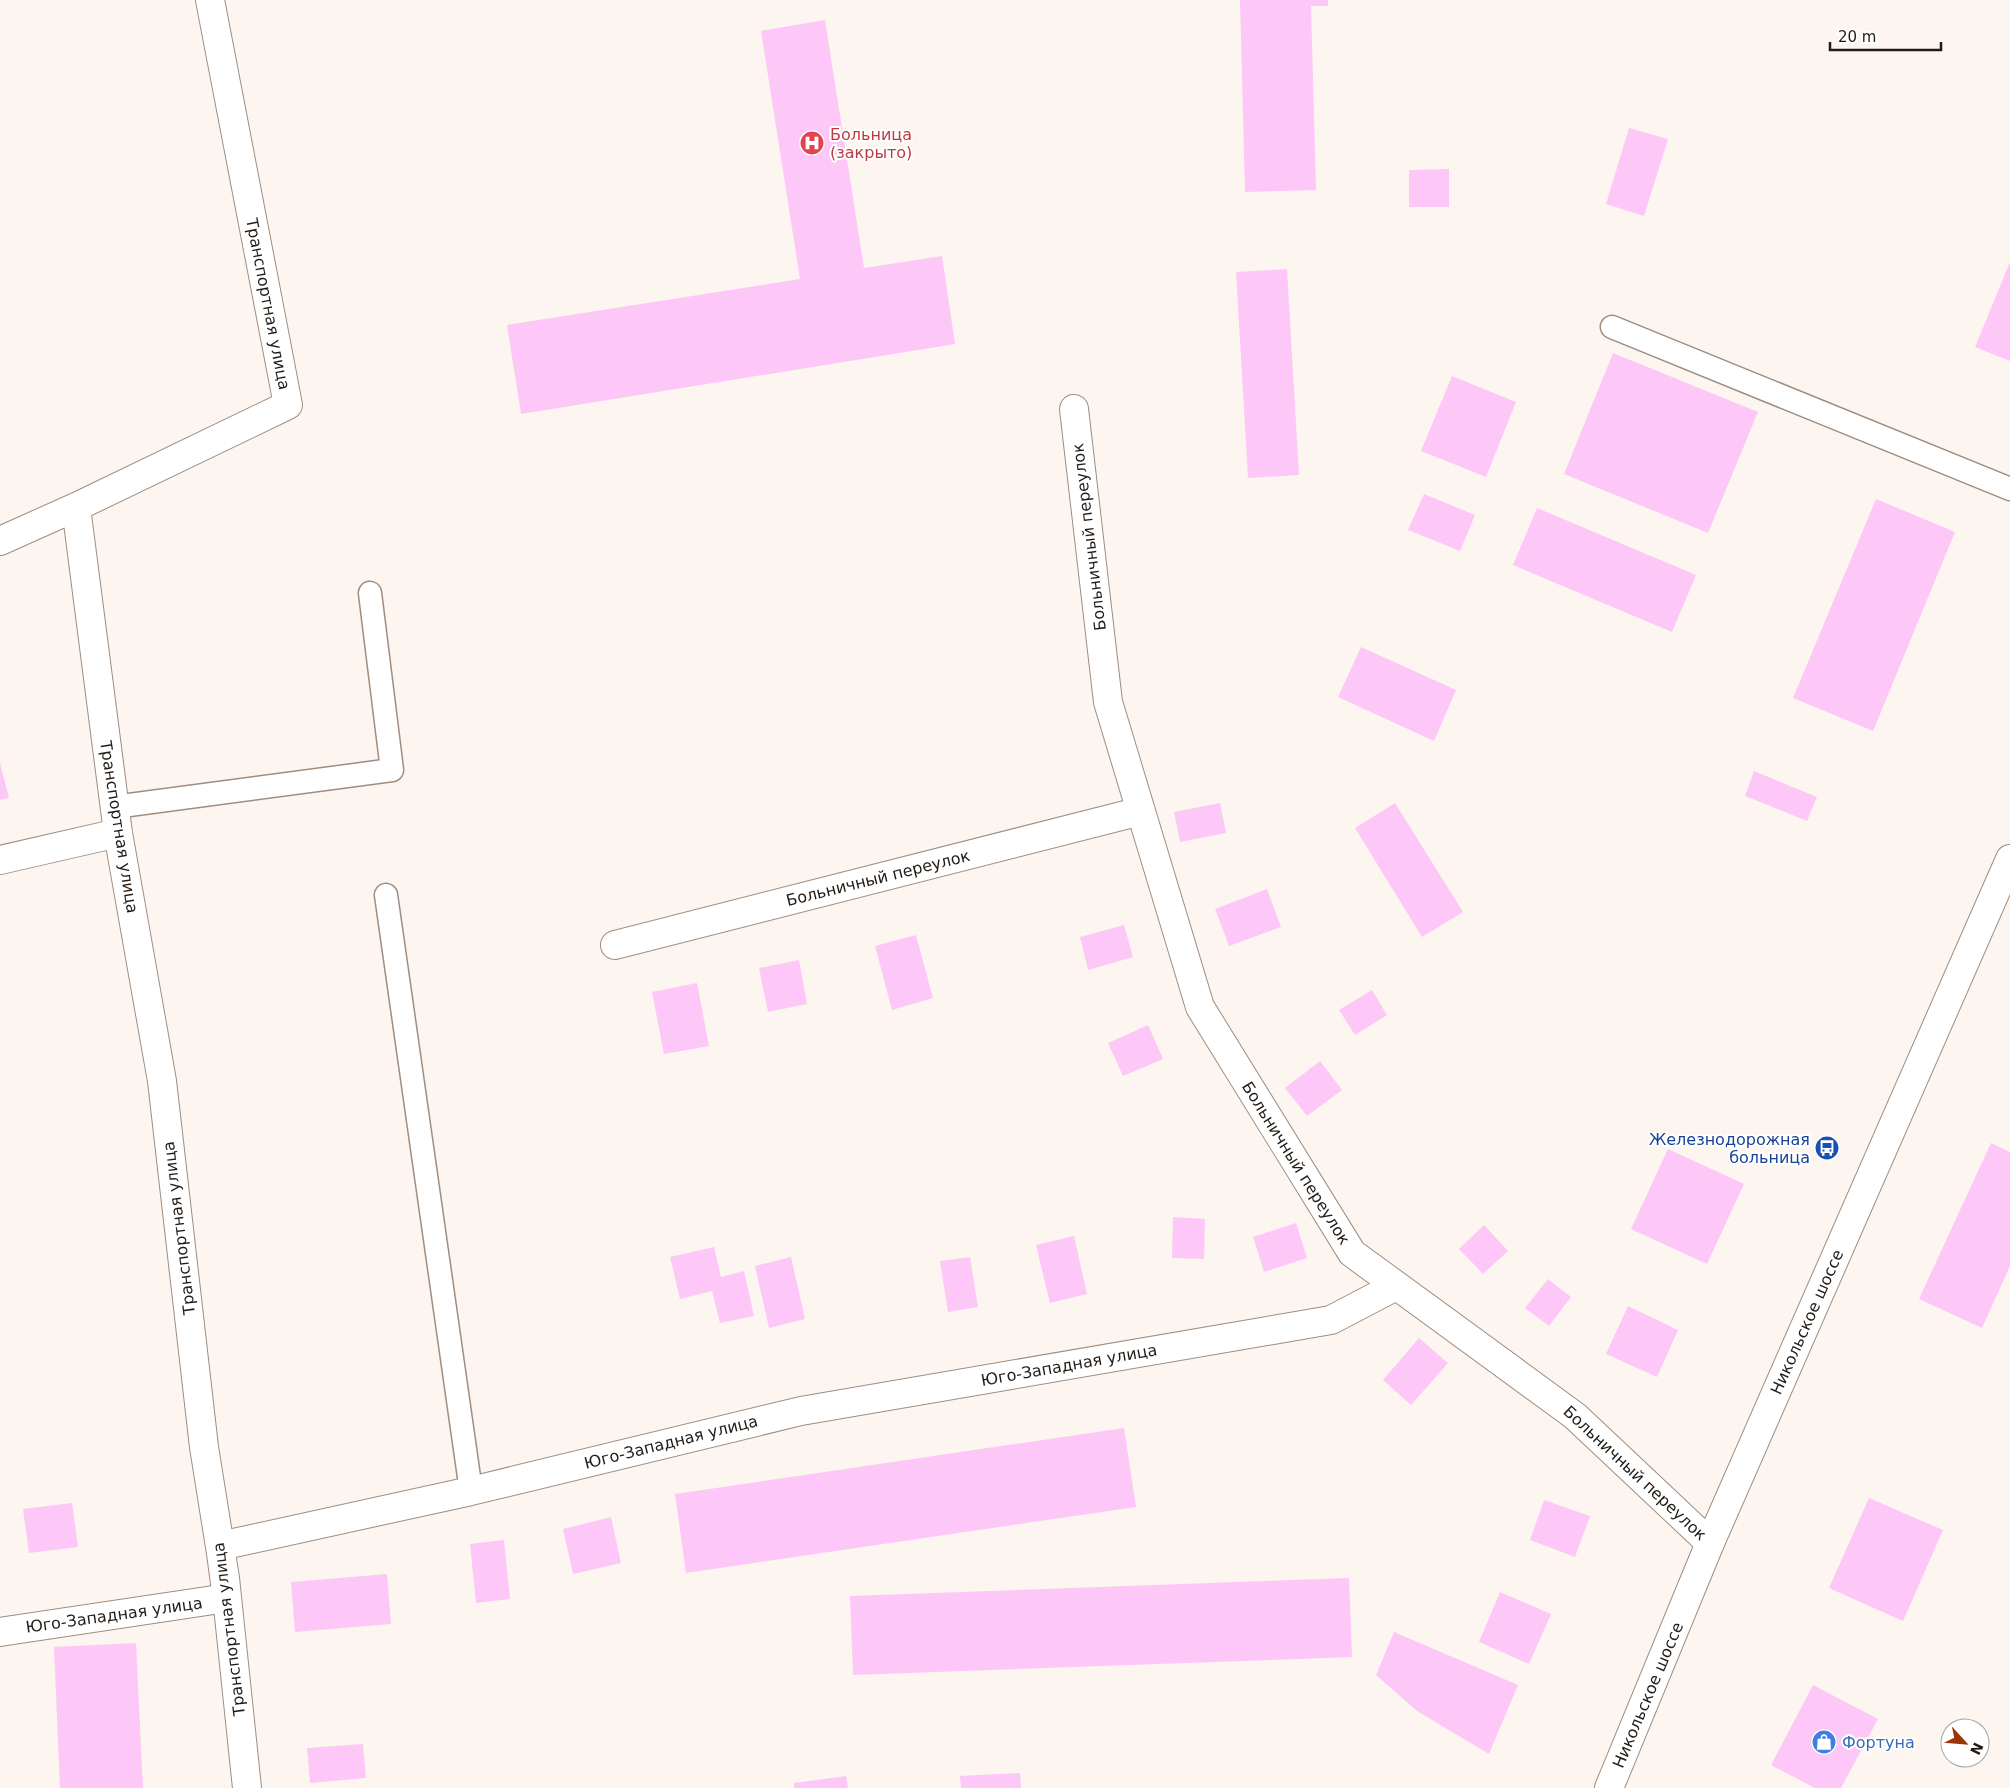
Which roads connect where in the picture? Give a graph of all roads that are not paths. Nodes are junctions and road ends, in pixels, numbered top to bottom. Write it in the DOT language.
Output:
graph roads {
  1 [pos="210,0"];
  2 [pos="1612,327"];
  3 [pos="1074,408"];
  4 [pos="2010,489"];
  5 [pos="76,507"];
  6 [pos="0,541"];
  7 [pos="370,593"];
  8 [pos="1141,811"];
  9 [pos="116,820"];
  10 [pos="2010,859"];
  11 [pos="0,860"];
  12 [pos="386,895"];
  13 [pos="615,946"];
  14 [pos="1396,1286"];
  15 [pos="471,1490"];
  16 [pos="1710,1543"];
  17 [pos="220,1546"];
  18 [pos="227,1598"];
  19 [pos="0,1632"];
  20 [pos="247,1788"];
  21 [pos="1609,1788"];
  1 -- 5 [label="street, Транспортная улица"];
  2 -- 4 [label="lane"];
  3 -- 8 [label="street, Больничный переулок"];
  5 -- 6 [label="street"];
  5 -- 9 [label="street, Транспортная улица"];
  7 -- 9 [label="lane"];
  8 -- 13 [label="street, Больничный переулок"];
  8 -- 14 [label="street, Больничный переулок"];
  9 -- 11 [label="street"];
  9 -- 17 [label="street, Транспортная улица"];
  10 -- 16 [label="street, Никольское шоссе"];
  12 -- 15 [label="lane"];
  14 -- 15 [label="street, Юго-Западная улица"];
  14 -- 16 [label="street, Больничный переулок"];
  15 -- 17 [label="street, Юго-Западная улица"];
  16 -- 21 [label="street, Никольское шоссе"];
  17 -- 18 [label="street, Транспортная улица"];
  18 -- 19 [label="street, Юго-Западная улица"];
  18 -- 20 [label="street, Транспортная улица"];
}
